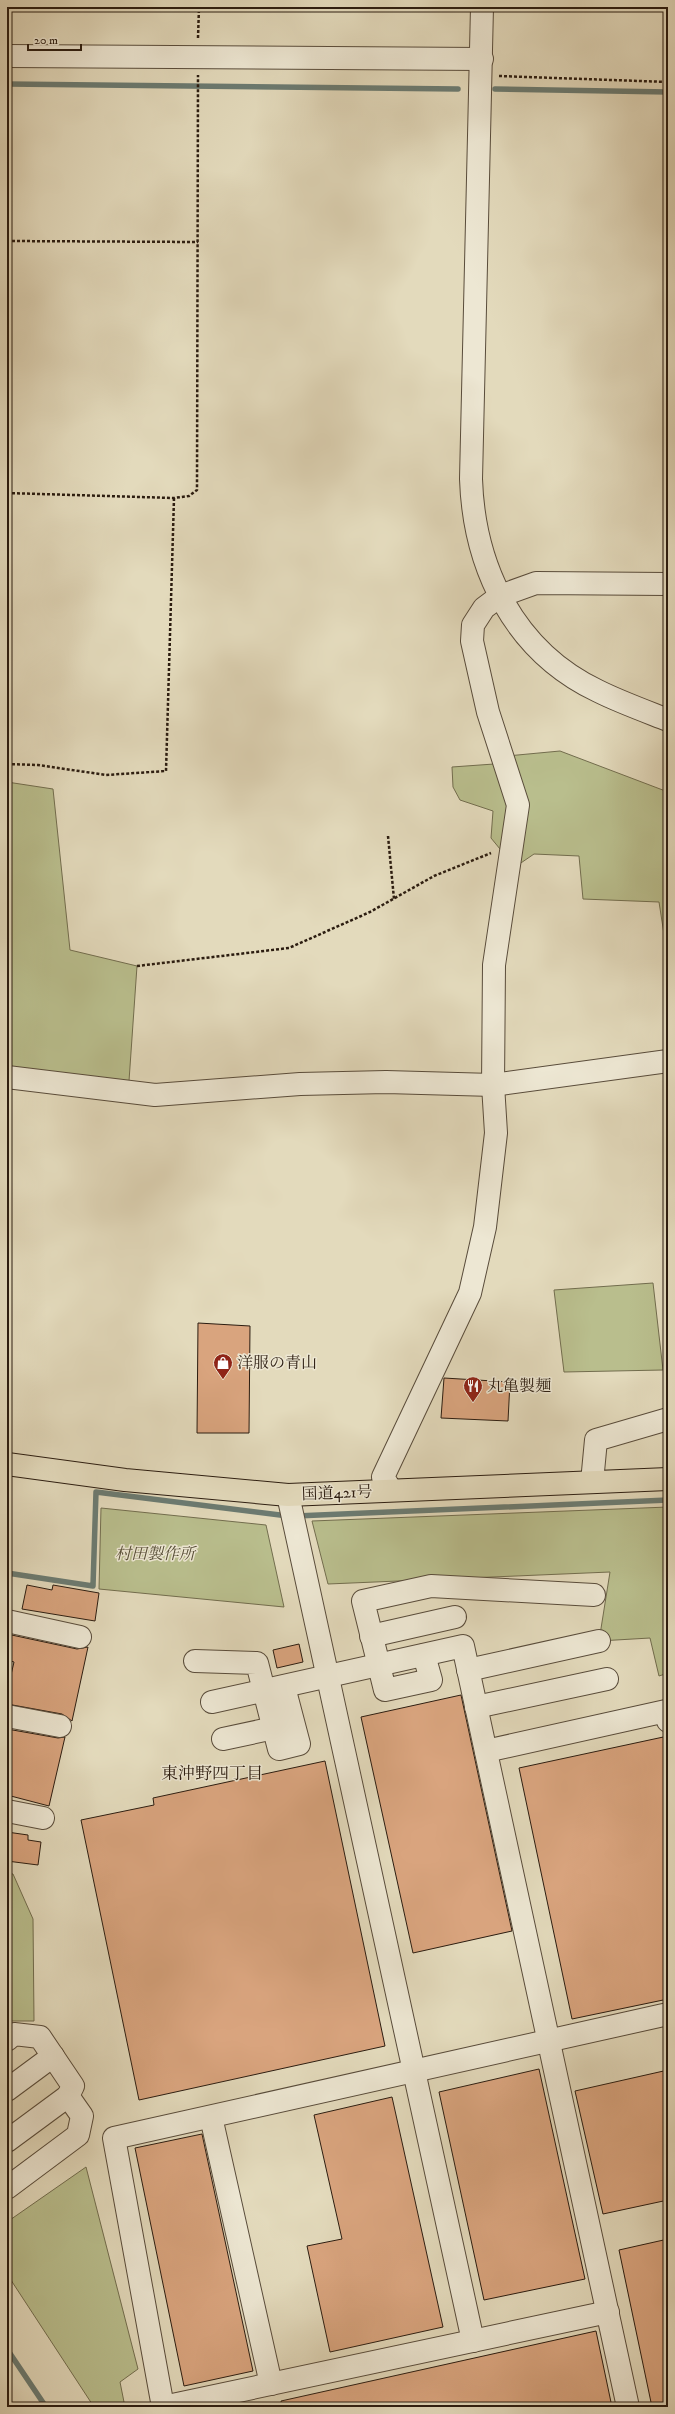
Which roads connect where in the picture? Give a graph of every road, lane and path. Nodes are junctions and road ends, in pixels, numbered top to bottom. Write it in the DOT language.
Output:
graph roads {
  1 [pos="199,7"];
  2 [pos="482,7"];
  3 [pos="7,56"];
  4 [pos="198,59"];
  5 [pos="482,68"];
  6 [pos="668,82"];
  7 [pos="7,241"];
  8 [pos="198,242"];
  9 [pos="7,493"];
  10 [pos="174,498"];
  11 [pos="668,584"];
  12 [pos="500,596"];
  13 [pos="668,720"];
  14 [pos="7,764"];
  15 [pos="388,836"];
  16 [pos="512,841"];
  17 [pos="394,898"];
  18 [pos="137,966"];
  19 [pos="668,1061"];
  20 [pos="7,1077"];
  21 [pos="493,1085"];
  22 [pos="668,1419"];
  23 [pos="7,1464"];
  24 [pos="668,1479"];
  25 [pos="592,1482"];
  26 [pos="391,1490"];
  27 [pos="288,1494"];
  28 [pos="594,1595"];
  29 [pos="455,1617"];
  30 [pos="7,1621"];
  31 [pos="371,1636"];
  32 [pos="80,1637"];
  33 [pos="599,1641"];
  34 [pos="195,1661"];
  35 [pos="378,1666"];
  36 [pos="468,1670"];
  37 [pos="328,1677"];
  38 [pos="607,1679"];
  39 [pos="284,1687"];
  40 [pos="264,1691"];
  41 [pos="212,1702"];
  42 [pos="476,1708"];
  43 [pos="7,1716"];
  44 [pos="668,1721"];
  45 [pos="60,1726"];
  46 [pos="274,1728"];
  47 [pos="223,1739"];
  48 [pos="486,1751"];
  49 [pos="7,1811"];
  50 [pos="43,1818"];
  51 [pos="668,2014"];
  52 [pos="7,2040"];
  53 [pos="550,2040"];
  54 [pos="53,2056"];
  55 [pos="414,2071"];
  56 [pos="7,2090"];
  57 [pos="68,2096"];
  58 [pos="211,2117"];
  59 [pos="7,2141"];
  60 [pos="7,2188"];
  61 [pos="608,2312"];
  62 [pos="473,2341"];
  63 [pos="270,2384"];
  64 [pos="163,2407"];
  65 [pos="628,2407"];
  1 -- 4 [label="path"];
  2 -- 5 [label="street"];
  3 -- 4 [label="street"];
  4 -- 5 [label="street"];
  4 -- 8 [label="path"];
  5 -- 6 [label="path"];
  5 -- 12 [label="street"];
  7 -- 8 [label="path"];
  8 -- 10 [label="path"];
  9 -- 10 [label="path"];
  10 -- 14 [label="path"];
  11 -- 12 [label="street"];
  12 -- 13 [label="street"];
  12 -- 16 [label="street"];
  15 -- 17 [label="path"];
  16 -- 17 [label="path"];
  16 -- 21 [label="street"];
  17 -- 18 [label="path"];
  19 -- 21 [label="street"];
  20 -- 21 [label="street"];
  21 -- 26 [label="street"];
  22 -- 25 [label="street"];
  23 -- 27 [label="highway, 国道421号"];
  24 -- 25 [label="highway, 国道421号"];
  25 -- 26 [label="highway, 国道421号"];
  26 -- 27 [label="highway, 国道421号"];
  27 -- 37 [label="street"];
  28 -- 31 [label="street"];
  29 -- 31 [label="street"];
  30 -- 32 [label="street"];
  31 -- 35 [label="street"];
  33 -- 36 [label="street"];
  34 -- 40 [label="street"];
  35 -- 36 [label="street"];
  35 -- 37 [label="street"];
  36 -- 42 [label="street"];
  37 -- 39 [label="street"];
  37 -- 55 [label="street"];
  38 -- 42 [label="street"];
  39 -- 40 [label="street"];
  39 -- 46 [label="street"];
  40 -- 41 [label="street"];
  40 -- 46 [label="street"];
  42 -- 48 [label="street"];
  43 -- 45 [label="street"];
  44 -- 48 [label="street"];
  46 -- 47 [label="street"];
  48 -- 53 [label="street"];
  49 -- 50 [label="street"];
  51 -- 53 [label="street"];
  52 -- 54 [label="street"];
  53 -- 55 [label="street"];
  53 -- 61 [label="street"];
  54 -- 56 [label="street"];
  54 -- 57 [label="street"];
  55 -- 58 [label="street"];
  55 -- 62 [label="street"];
  57 -- 59 [label="street"];
  57 -- 60 [label="street"];
  58 -- 63 [label="street"];
  58 -- 64 [label="street"];
  61 -- 62 [label="street"];
  61 -- 65 [label="street"];
  62 -- 63 [label="street"];
  63 -- 64 [label="street"];
}
